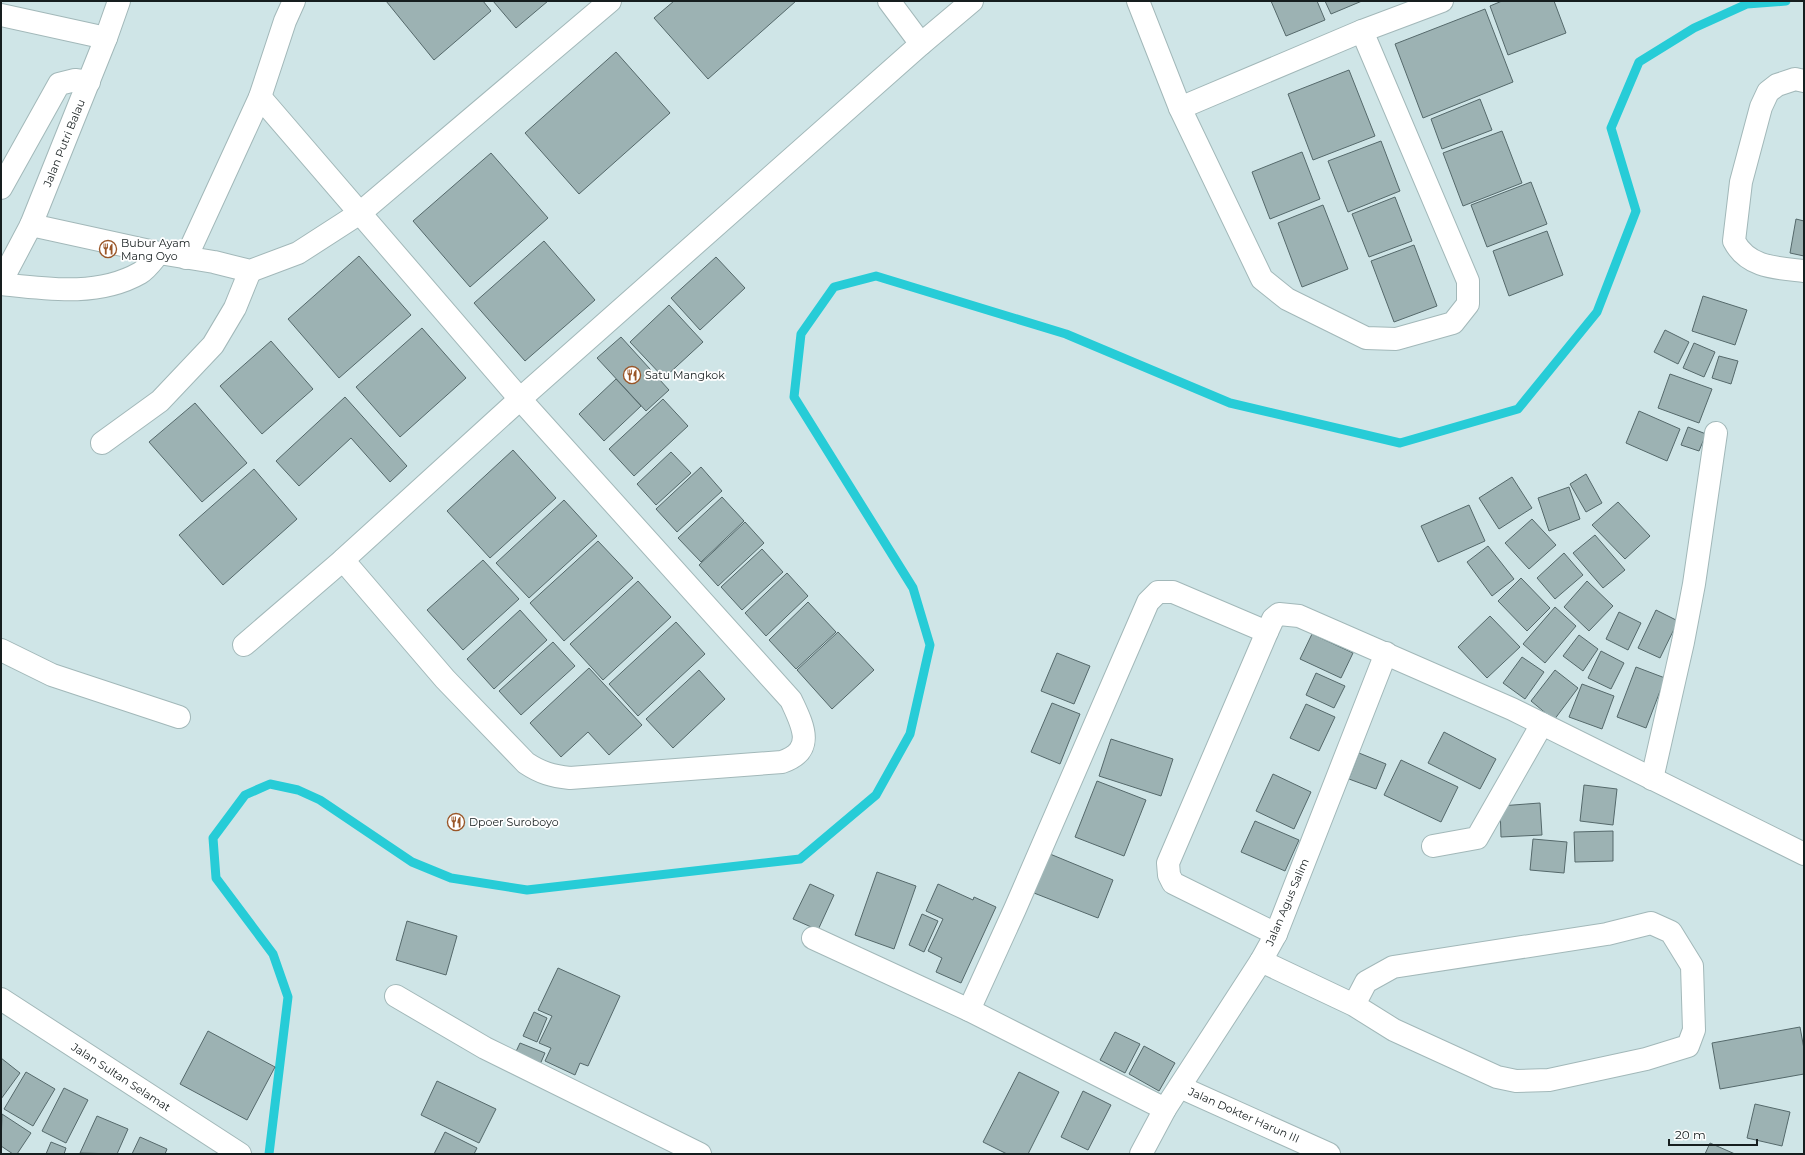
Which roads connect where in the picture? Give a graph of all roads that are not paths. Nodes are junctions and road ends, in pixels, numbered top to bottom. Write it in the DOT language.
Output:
graph roads {
  1 [pos="119,1"];
  2 [pos="294,1"];
  3 [pos="610,1"];
  4 [pos="889,1"];
  5 [pos="972,1"];
  6 [pos="1138,1"];
  7 [pos="1442,1"];
  8 [pos="1,14"];
  9 [pos="1362,31"];
  10 [pos="106,38"];
  11 [pos="921,44"];
  12 [pos="1804,81"];
  13 [pos="88,82"];
  14 [pos="260,97"];
  15 [pos="1180,108"];
  16 [pos="1,188"];
  17 [pos="360,213"];
  18 [pos="31,225"];
  19 [pos="159,253"];
  20 [pos="186,258"];
  21 [pos="250,271"];
  22 [pos="1804,271"];
  23 [pos="1,283"];
  24 [pos="520,399"];
  25 [pos="1716,433"];
  26 [pos="102,443"];
  27 [pos="343,560"];
  28 [pos="1267,632"];
  29 [pos="244,645"];
  30 [pos="1,650"];
  31 [pos="1386,653"];
  32 [pos="179,717"];
  33 [pos="1542,724"];
  34 [pos="1652,779"];
  35 [pos="1433,846"];
  36 [pos="1804,854"];
  37 [pos="1276,934"];
  38 [pos="813,938"];
  39 [pos="1261,961"];
  40 [pos="396,996"];
  41 [pos="1,999"];
  42 [pos="1354,1005"];
  43 [pos="969,1010"];
  44 [pos="1180,1086"];
  45 [pos="1164,1109"];
  46 [pos="236,1151"];
  47 [pos="700,1154"];
  48 [pos="1141,1154"];
  49 [pos="1329,1154"];
  1 -- 10 [label="street, Jalan Putri Balau"];
  2 -- 14 [label="street"];
  3 -- 17 [label="street"];
  4 -- 11 [label="street"];
  5 -- 11 [label="street"];
  6 -- 15 [label="street"];
  7 -- 9 [label="street"];
  8 -- 10 [label="street"];
  9 -- 15 [label="street"];
  9 -- 15 [label="street"];
  10 -- 13 [label="street, Jalan Putri Balau"];
  11 -- 24 [label="street"];
  12 -- 22 [label="street"];
  13 -- 16 [label="street"];
  13 -- 18 [label="street, Jalan Putri Balau"];
  14 -- 17 [label="street"];
  14 -- 20 [label="street"];
  17 -- 21 [label="street"];
  17 -- 24 [label="street"];
  18 -- 19 [label="street"];
  18 -- 23 [label="street, Jalan Putri Balau"];
  19 -- 20 [label="street"];
  19 -- 23 [label="street"];
  20 -- 21 [label="street"];
  21 -- 26 [label="street"];
  24 -- 27 [label="street"];
  24 -- 27 [label="street"];
  25 -- 34 [label="street"];
  27 -- 29 [label="street"];
  28 -- 31 [label="street"];
  28 -- 37 [label="street"];
  28 -- 43 [label="street"];
  30 -- 32 [label="street"];
  31 -- 33 [label="street"];
  31 -- 37 [label="street, Jalan Agus Salim"];
  33 -- 34 [label="street"];
  33 -- 35 [label="street"];
  34 -- 36 [label="street"];
  37 -- 39 [label="street, Jalan Agus Salim"];
  38 -- 43 [label="street"];
  39 -- 42 [label="street"];
  39 -- 44 [label="street, Jalan Agus Salim"];
  40 -- 47 [label="street"];
  41 -- 46 [label="street, Jalan Sultan Selamat"];
  42 -- 42 [label="street"];
  43 -- 45 [label="street"];
  44 -- 45 [label="street, Jalan Agus Salim"];
  44 -- 49 [label="street, Jalan Dokter Harun III"];
  45 -- 48 [label="street, Jalan Agus Salim"];
}
